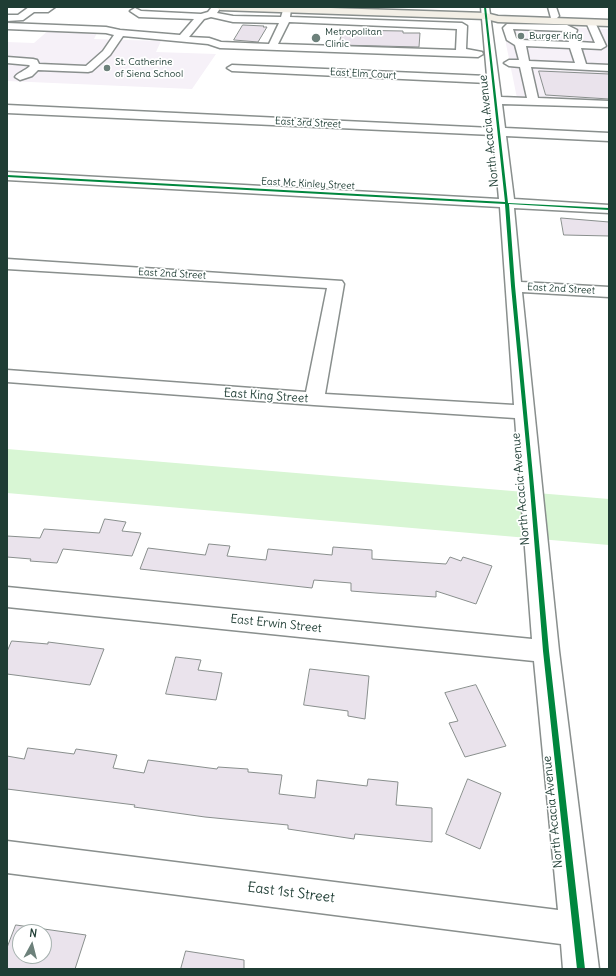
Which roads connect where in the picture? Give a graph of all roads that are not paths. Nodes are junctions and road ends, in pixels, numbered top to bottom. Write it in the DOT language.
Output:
graph roads {
  1 [pos="51,7"];
  2 [pos="220,7"];
  3 [pos="231,7"];
  4 [pos="287,9"];
  5 [pos="356,9"];
  6 [pos="133,11"];
  7 [pos="422,11"];
  8 [pos="447,11"];
  9 [pos="553,12"];
  10 [pos="210,13"];
  11 [pos="588,17"];
  12 [pos="7,18"];
  13 [pos="609,18"];
  14 [pos="336,20"];
  15 [pos="115,21"];
  16 [pos="284,23"];
  17 [pos="435,23"];
  18 [pos="609,23"];
  19 [pos="7,26"];
  20 [pos="106,30"];
  21 [pos="571,32"];
  22 [pos="120,33"];
  23 [pos="183,38"];
  24 [pos="603,42"];
  25 [pos="114,43"];
  26 [pos="520,43"];
  27 [pos="545,43"];
  28 [pos="482,44"];
  29 [pos="128,45"];
  30 [pos="574,45"];
  31 [pos="272,47"];
  32 [pos="464,53"];
  33 [pos="7,60"];
  34 [pos="524,64"];
  35 [pos="609,64"];
  36 [pos="551,65"];
  37 [pos="581,66"];
  38 [pos="35,67"];
  39 [pos="232,68"];
  40 [pos="609,68"];
  41 [pos="89,75"];
  42 [pos="7,76"];
  43 [pos="20,77"];
  44 [pos="533,100"];
  45 [pos="609,104"];
  46 [pos="7,109"];
  47 [pos="500,132"];
  48 [pos="609,137"];
  49 [pos="7,176"];
  50 [pos="507,204"];
  51 [pos="609,209"];
  52 [pos="7,264"];
  53 [pos="513,286"];
  54 [pos="609,292"];
  55 [pos="7,376"];
  56 [pos="314,399"];
  57 [pos="524,412"];
  58 [pos="7,597"];
  59 [pos="546,651"];
  60 [pos="7,857"];
  61 [pos="575,929"];
  62 [pos="581,969"];
  1 -- 12 [label="street"];
  2 -- 3 [label="main road"];
  3 -- 4 [label="main road"];
  4 -- 14 [label="main road"];
  4 -- 16 [label="street"];
  5 -- 7 [label="main road"];
  5 -- 14 [label="main road"];
  6 -- 10 [label="street"];
  7 -- 17 [label="main road"];
  8 -- 17 [label="main road"];
  8 -- 28 [label="main road"];
  9 -- 11 [label="main road"];
  9 -- 28 [label="main road"];
  10 -- 16 [label="street"];
  10 -- 23 [label="street"];
  11 -- 13 [label="main road"];
  11 -- 18 [label="main road"];
  11 -- 24 [label="street"];
  11 -- 28 [label="main road"];
  14 -- 16 [label="street"];
  14 -- 17 [label="street"];
  15 -- 20 [label="street"];
  16 -- 31 [label="street"];
  17 -- 28 [label="street"];
  19 -- 20 [label="street"];
  20 -- 22 [label="street"];
  21 -- 26 [label="street"];
  21 -- 27 [label="street"];
  21 -- 30 [label="street"];
  22 -- 23 [label="street"];
  22 -- 25 [label="street"];
  23 -- 31 [label="street"];
  24 -- 30 [label="street"];
  24 -- 35 [label="street"];
  25 -- 29 [label="street"];
  25 -- 41 [label="street"];
  26 -- 27 [label="street"];
  26 -- 34 [label="street"];
  27 -- 30 [label="street"];
  27 -- 36 [label="street"];
  28 -- 32 [label="street"];
  28 -- 32 [label="street"];
  28 -- 34 [label="street"];
  28 -- 39 [label="street, East Elm Court"];
  28 -- 44 [label="street"];
  28 -- 47 [label="street, North Acacia Avenue"];
  30 -- 37 [label="street"];
  31 -- 32 [label="street"];
  33 -- 38 [label="street"];
  34 -- 36 [label="street"];
  34 -- 44 [label="street"];
  36 -- 37 [label="street"];
  37 -- 40 [label="street"];
  38 -- 41 [label="street"];
  38 -- 43 [label="street"];
  41 -- 43 [label="street"];
  42 -- 43 [label="street"];
  44 -- 45 [label="street"];
  46 -- 47 [label="street, East 3rd Street"];
  47 -- 48 [label="street, East 3rd Street"];
  47 -- 50 [label="street, North Acacia Avenue"];
  49 -- 50 [label="street, East Mc Kinley Street"];
  50 -- 51 [label="street, East Mc Kinley Street"];
  50 -- 53 [label="street, North Acacia Avenue"];
  52 -- 56 [label="street, East 2nd Street"];
  53 -- 54 [label="street, East 2nd Street"];
  53 -- 57 [label="street, North Acacia Avenue"];
  55 -- 56 [label="street, East King Street"];
  56 -- 57 [label="street, East King Street"];
  57 -- 59 [label="street, North Acacia Avenue"];
  58 -- 59 [label="street, East Erwin Street"];
  59 -- 61 [label="street, North Acacia Avenue"];
  60 -- 61 [label="street, East 1st Street"];
  61 -- 62 [label="street, North Acacia Avenue"];
}
